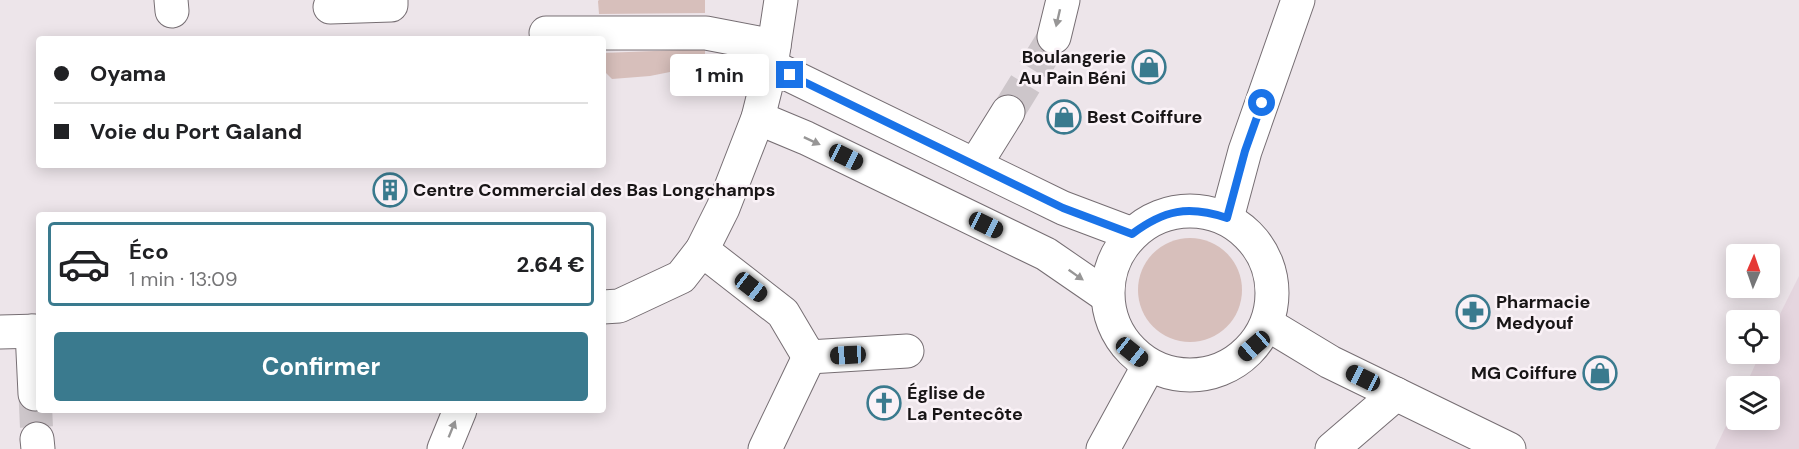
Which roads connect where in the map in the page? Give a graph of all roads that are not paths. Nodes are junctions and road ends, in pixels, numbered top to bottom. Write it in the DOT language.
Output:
graph roads {
  1 [pos="391,0"];
  2 [pos="781,0"];
  3 [pos="1063,0"];
  4 [pos="1298,0"];
  5 [pos="330,7"];
  6 [pos="546,33"];
  7 [pos="1054,37"];
  8 [pos="772,56"];
  9 [pos="1008,112"];
  10 [pos="758,118"];
  11 [pos="975,165"];
  12 [pos="1227,218"];
  13 [pos="1132,234"];
  14 [pos="702,249"];
  15 [pos="1107,296"];
  16 [pos="611,306"];
  17 [pos="1267,324"];
  18 [pos="36,331"];
  19 [pos="0,332"];
  20 [pos="907,351"];
  21 [pos="808,357"];
  22 [pos="1149,365"];
  23 [pos="35,394"];
  24 [pos="1396,394"];
  25 [pos="459,413"];
  26 [pos="444,449"];
  27 [pos="765,449"];
  28 [pos="1103,449"];
  29 [pos="1332,449"];
  30 [pos="1509,449"];
  1 -- 5 [label="street"];
  2 -- 8 [label="street"];
  3 -- 7 [label="street, one-way"];
  4 -- 12 [label="street"];
  6 -- 8 [label="street"];
  8 -- 10 [label="street"];
  8 -- 11 [label="street"];
  9 -- 11 [label="street"];
  10 -- 14 [label="street"];
  10 -- 15 [label="street, one-way"];
  11 -- 13 [label="street"];
  12 -- 13 [label="street"];
  12 -- 17 [label="street"];
  13 -- 15 [label="street"];
  14 -- 16 [label="street"];
  14 -- 21 [label="street"];
  15 -- 22 [label="street"];
  17 -- 22 [label="street"];
  17 -- 24 [label="street"];
  18 -- 19 [label="street"];
  18 -- 23 [label="street"];
  20 -- 21 [label="street"];
  21 -- 27 [label="street"];
  22 -- 28 [label="street"];
  24 -- 29 [label="street"];
  24 -- 30 [label="street"];
  26 -- 25 [label="street, one-way"];
}
